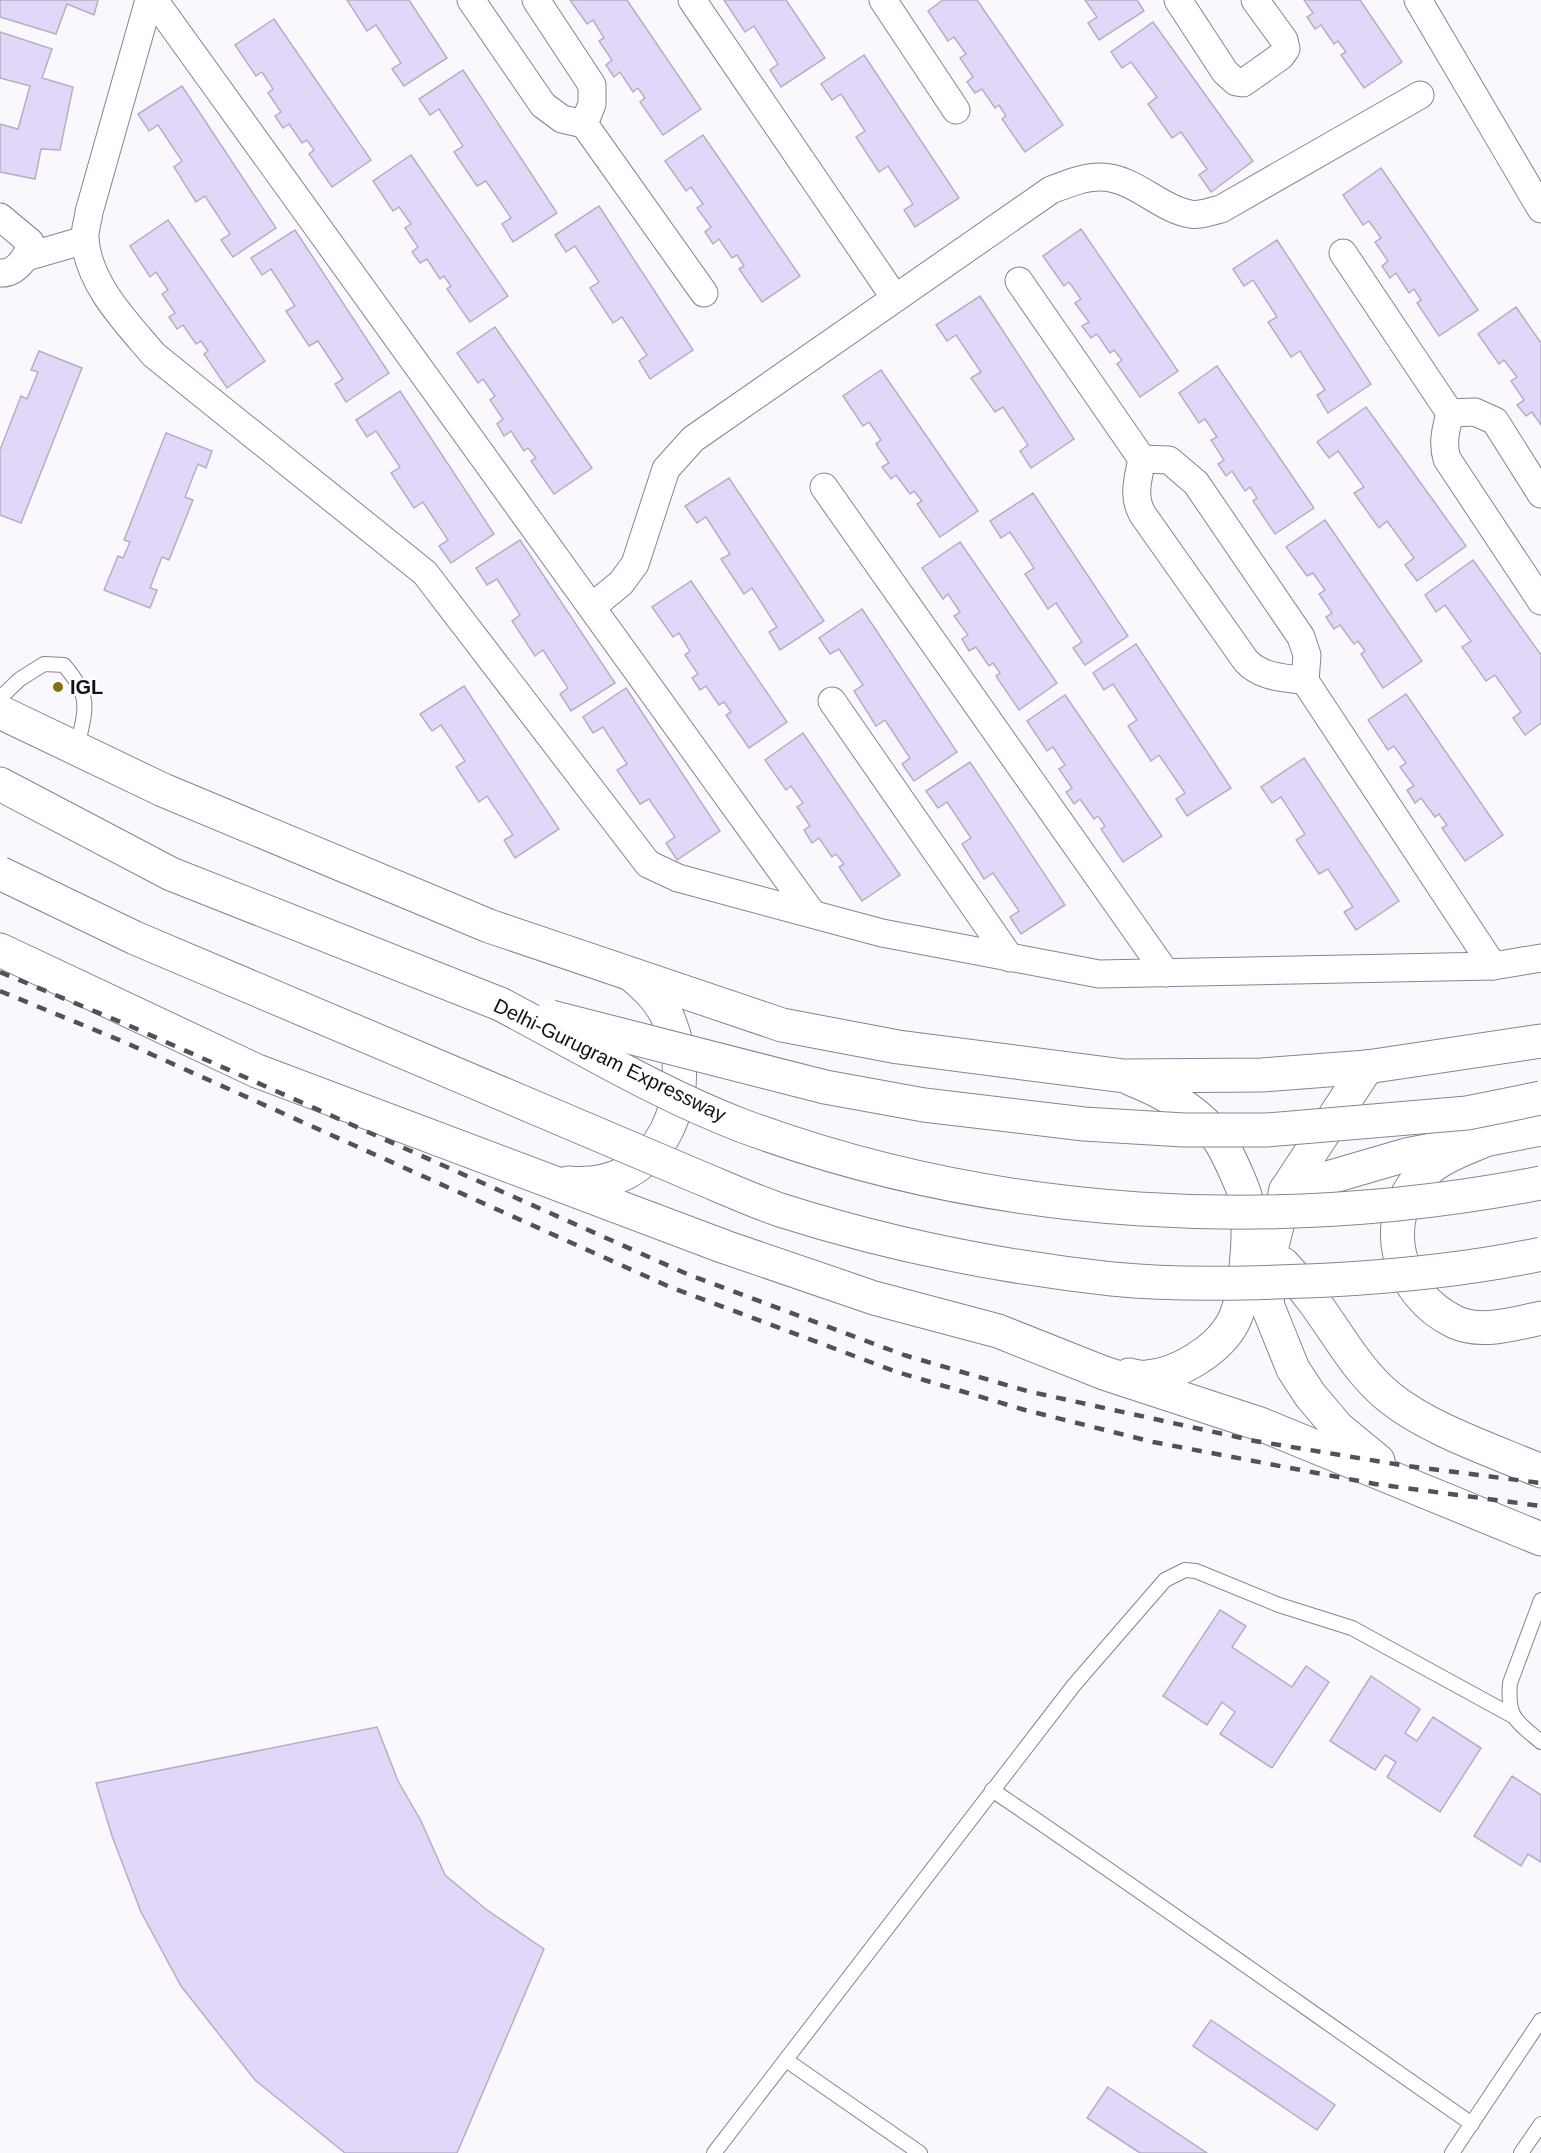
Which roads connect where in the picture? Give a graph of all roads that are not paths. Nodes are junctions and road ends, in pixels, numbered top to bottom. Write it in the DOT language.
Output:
graph roads {
  1 [pos="149,0"];
  2 [pos="154,0"];
  3 [pos="471,0"];
  4 [pos="536,0"];
  5 [pos="692,0"];
  6 [pos="883,0"];
  7 [pos="1178,0"];
  8 [pos="1256,0"];
  9 [pos="1418,0"];
  10 [pos="1420,95"];
  11 [pos="956,110"];
  12 [pos="584,124"];
  13 [pos="1541,209"];
  14 [pos="0,217"];
  15 [pos="85,240"];
  16 [pos="1343,253"];
  17 [pos="26,256"];
  18 [pos="0,273"];
  19 [pos="1019,281"];
  20 [pos="704,293"];
  21 [pos="895,298"];
  22 [pos="1450,413"];
  23 [pos="1142,459"];
  24 [pos="824,487"];
  25 [pos="1541,494"];
  26 [pos="1541,601"];
  27 [pos="593,606"];
  28 [pos="1305,681"];
  29 [pos="0,698"];
  30 [pos="832,701"];
  31 [pos="0,712"];
  32 [pos="77,749"];
  33 [pos="0,784"];
  34 [pos="0,873"];
  35 [pos="811,912"];
  36 [pos="0,950"];
  37 [pos="1010,958"];
  38 [pos="1541,958"];
  39 [pos="1493,966"];
  40 [pos="1166,973"];
  41 [pos="630,974"];
  42 [pos="500,1004"];
  43 [pos="1541,1041"];
  44 [pos="1367,1067"];
  45 [pos="1124,1076"];
  46 [pos="1541,1098"];
  47 [pos="1541,1129"];
  48 [pos="1485,1140"];
  49 [pos="551,1181"];
  50 [pos="1541,1183"];
  51 [pos="1286,1190"];
  52 [pos="1270,1247"];
  53 [pos="1541,1254"];
  54 [pos="1541,1318"];
  55 [pos="1104,1373"];
  56 [pos="1541,1471"];
  57 [pos="1437,1495"];
  58 [pos="1541,1539"];
  59 [pos="1541,1600"];
  60 [pos="1511,1715"];
  61 [pos="1541,1742"];
  62 [pos="992,1790"];
  63 [pos="1541,2020"];
  64 [pos="786,2060"];
  65 [pos="1472,2124"];
  66 [pos="1541,2124"];
  67 [pos="714,2153"];
  68 [pos="920,2153"];
  69 [pos="1452,2153"];
  70 [pos="1521,2153"];
  1 -- 15 [label="street"];
  2 -- 27 [label="street"];
  3 -- 12 [label="street"];
  4 -- 12 [label="street"];
  5 -- 21 [label="street"];
  6 -- 11 [label="street"];
  7 -- 8 [label="street"];
  9 -- 13 [label="street"];
  10 -- 21 [label="street"];
  12 -- 20 [label="street"];
  14 -- 17 [label="street"];
  15 -- 17 [label="street"];
  15 -- 35 [label="street"];
  16 -- 22 [label="street"];
  17 -- 18 [label="street"];
  19 -- 23 [label="street"];
  21 -- 27 [label="street"];
  22 -- 25 [label="street"];
  22 -- 26 [label="street"];
  23 -- 28 [label="street"];
  23 -- 28 [label="street"];
  24 -- 40 [label="street"];
  27 -- 35 [label="street"];
  28 -- 39 [label="street"];
  29 -- 32 [label="lane"];
  30 -- 37 [label="street"];
  31 -- 32 [label="main road"];
  32 -- 41 [label="main road"];
  33 -- 42 [label="main road, Delhi-Gurugram Expressway"];
  34 -- 53 [label="main road, bridge"];
  35 -- 37 [label="street"];
  36 -- 49 [label="main road"];
  37 -- 40 [label="street"];
  38 -- 39 [label="street"];
  39 -- 40 [label="street"];
  41 -- 45 [label="main road"];
  41 -- 49 [label="main road"];
  42 -- 46 [label="main road, bridge"];
  42 -- 50 [label="main road, Delhi-Gurugram Expressway, bridge"];
  43 -- 44 [label="main road"];
  44 -- 45 [label="main road"];
  44 -- 51 [label="main road"];
  45 -- 55 [label="main road"];
  47 -- 48 [label="main road"];
  48 -- 51 [label="main road"];
  48 -- 54 [label="main road"];
  49 -- 55 [label="main road"];
  51 -- 52 [label="main road"];
  52 -- 56 [label="main road"];
  52 -- 57 [label="main road"];
  55 -- 57 [label="main road"];
  57 -- 58 [label="main road"];
  59 -- 60 [label="lane"];
  60 -- 61 [label="lane"];
  60 -- 62 [label="lane"];
  62 -- 64 [label="lane"];
  62 -- 65 [label="lane"];
  63 -- 65 [label="lane"];
  64 -- 67 [label="lane"];
  64 -- 68 [label="lane"];
  65 -- 69 [label="lane"];
  66 -- 70 [label="lane"];
}
